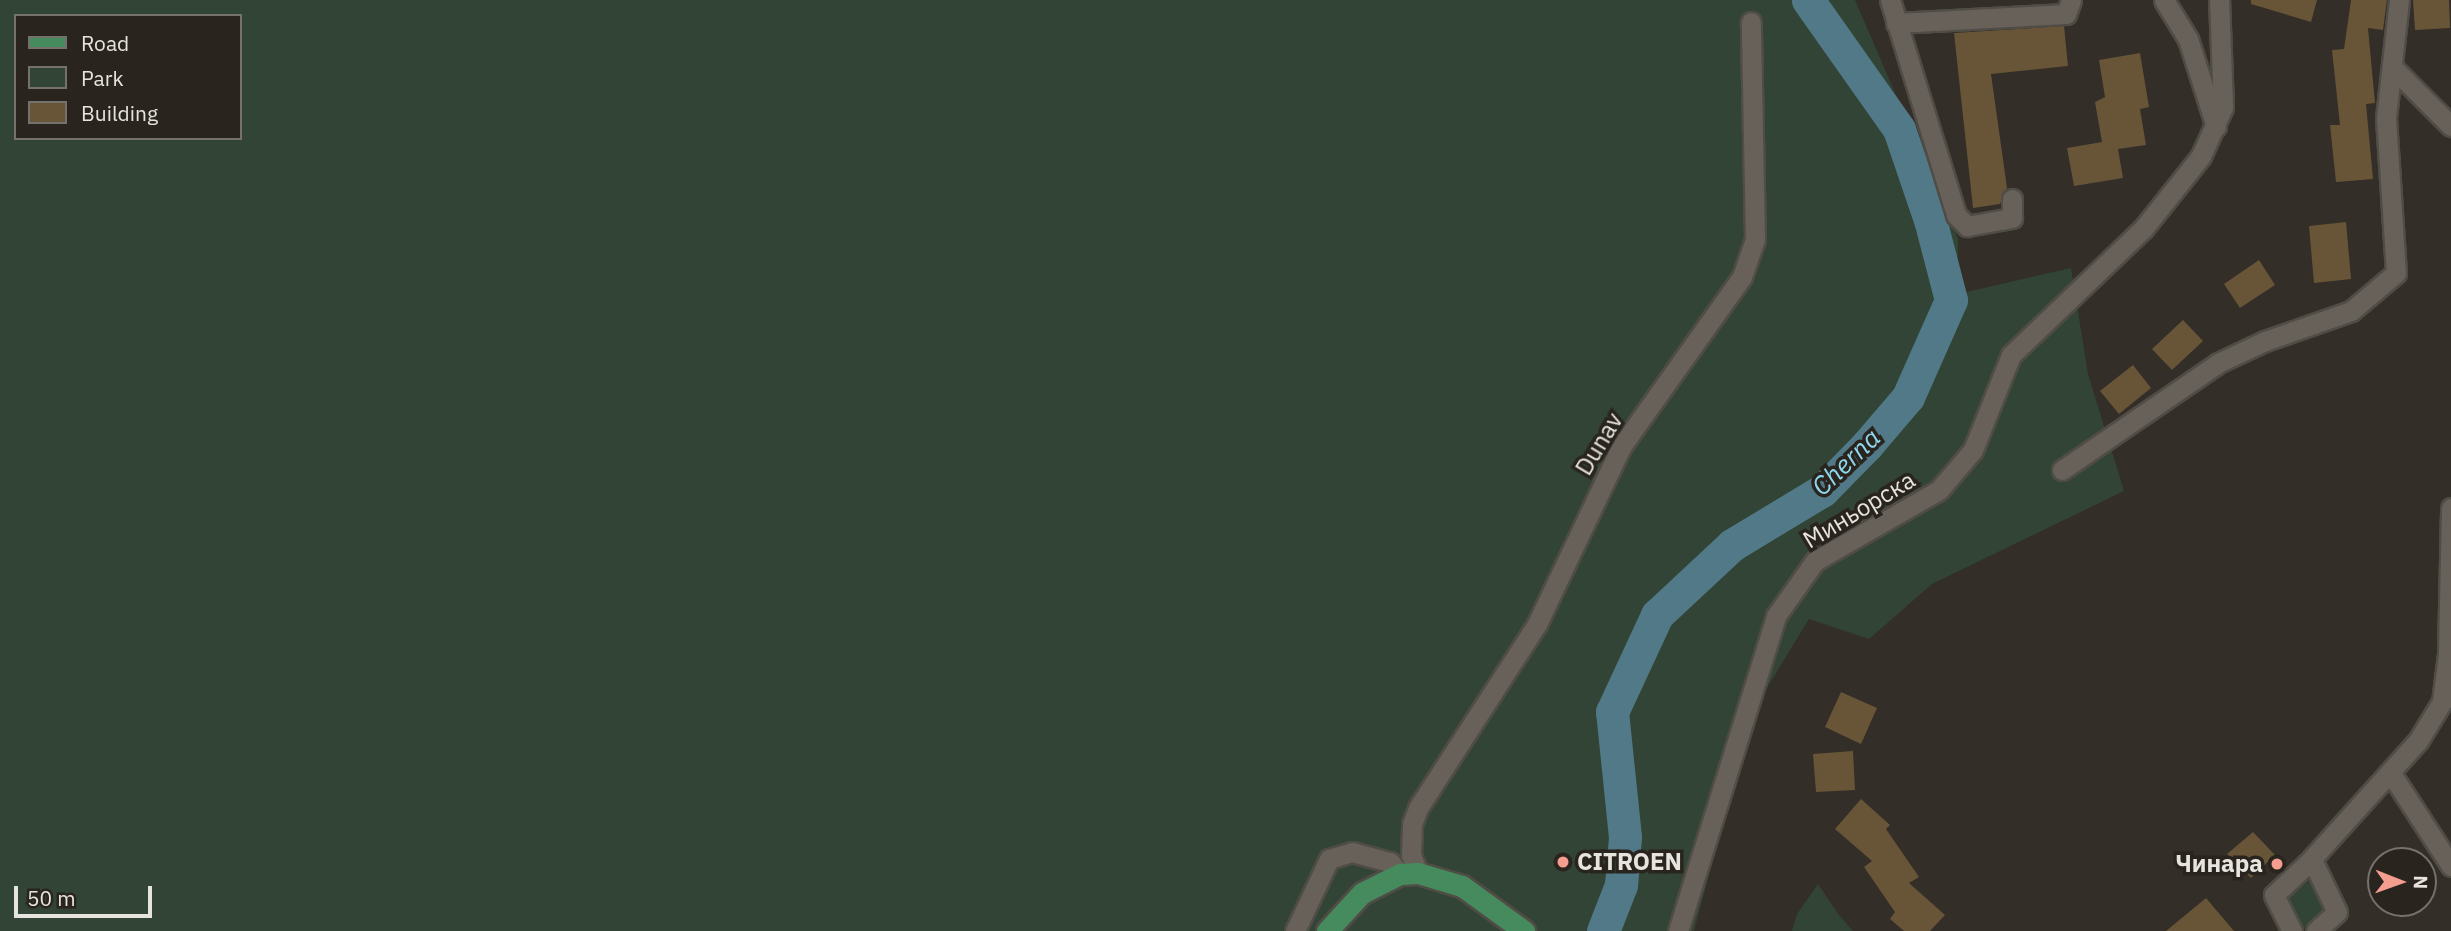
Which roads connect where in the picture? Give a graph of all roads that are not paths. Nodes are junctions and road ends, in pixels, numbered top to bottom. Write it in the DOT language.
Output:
graph roads {
  1 [pos="1890,0"];
  2 [pos="2071,0"];
  3 [pos="2164,0"];
  4 [pos="2219,0"];
  5 [pos="2399,0"];
  6 [pos="1751,22"];
  7 [pos="1896,23"];
  8 [pos="2393,68"];
  9 [pos="2451,126"];
  10 [pos="2216,127"];
  11 [pos="2012,199"];
  12 [pos="2062,470"];
  13 [pos="2451,508"];
  14 [pos="2446,697"];
  15 [pos="2390,772"];
  16 [pos="2308,863"];
  17 [pos="2451,866"];
  18 [pos="1409,874"];
  19 [pos="1295,931"];
  20 [pos="1326,931"];
  21 [pos="1524,931"];
  22 [pos="1678,931"];
  23 [pos="2292,931"];
  24 [pos="2316,931"];
  1 -- 7 [label="street"];
  2 -- 7 [label="street"];
  3 -- 10 [label="street"];
  4 -- 10 [label="street, Миньорска"];
  5 -- 8 [label="street"];
  6 -- 18 [label="street, Dunav"];
  7 -- 11 [label="street"];
  8 -- 9 [label="street"];
  8 -- 12 [label="street"];
  10 -- 22 [label="street, Миньорска"];
  13 -- 14 [label="street"];
  14 -- 15 [label="street"];
  15 -- 16 [label="street"];
  15 -- 17 [label="street"];
  16 -- 23 [label="street"];
  16 -- 24 [label="street"];
  18 -- 19 [label="street"];
  18 -- 20 [label="main road"];
  18 -- 21 [label="main road"];
}
